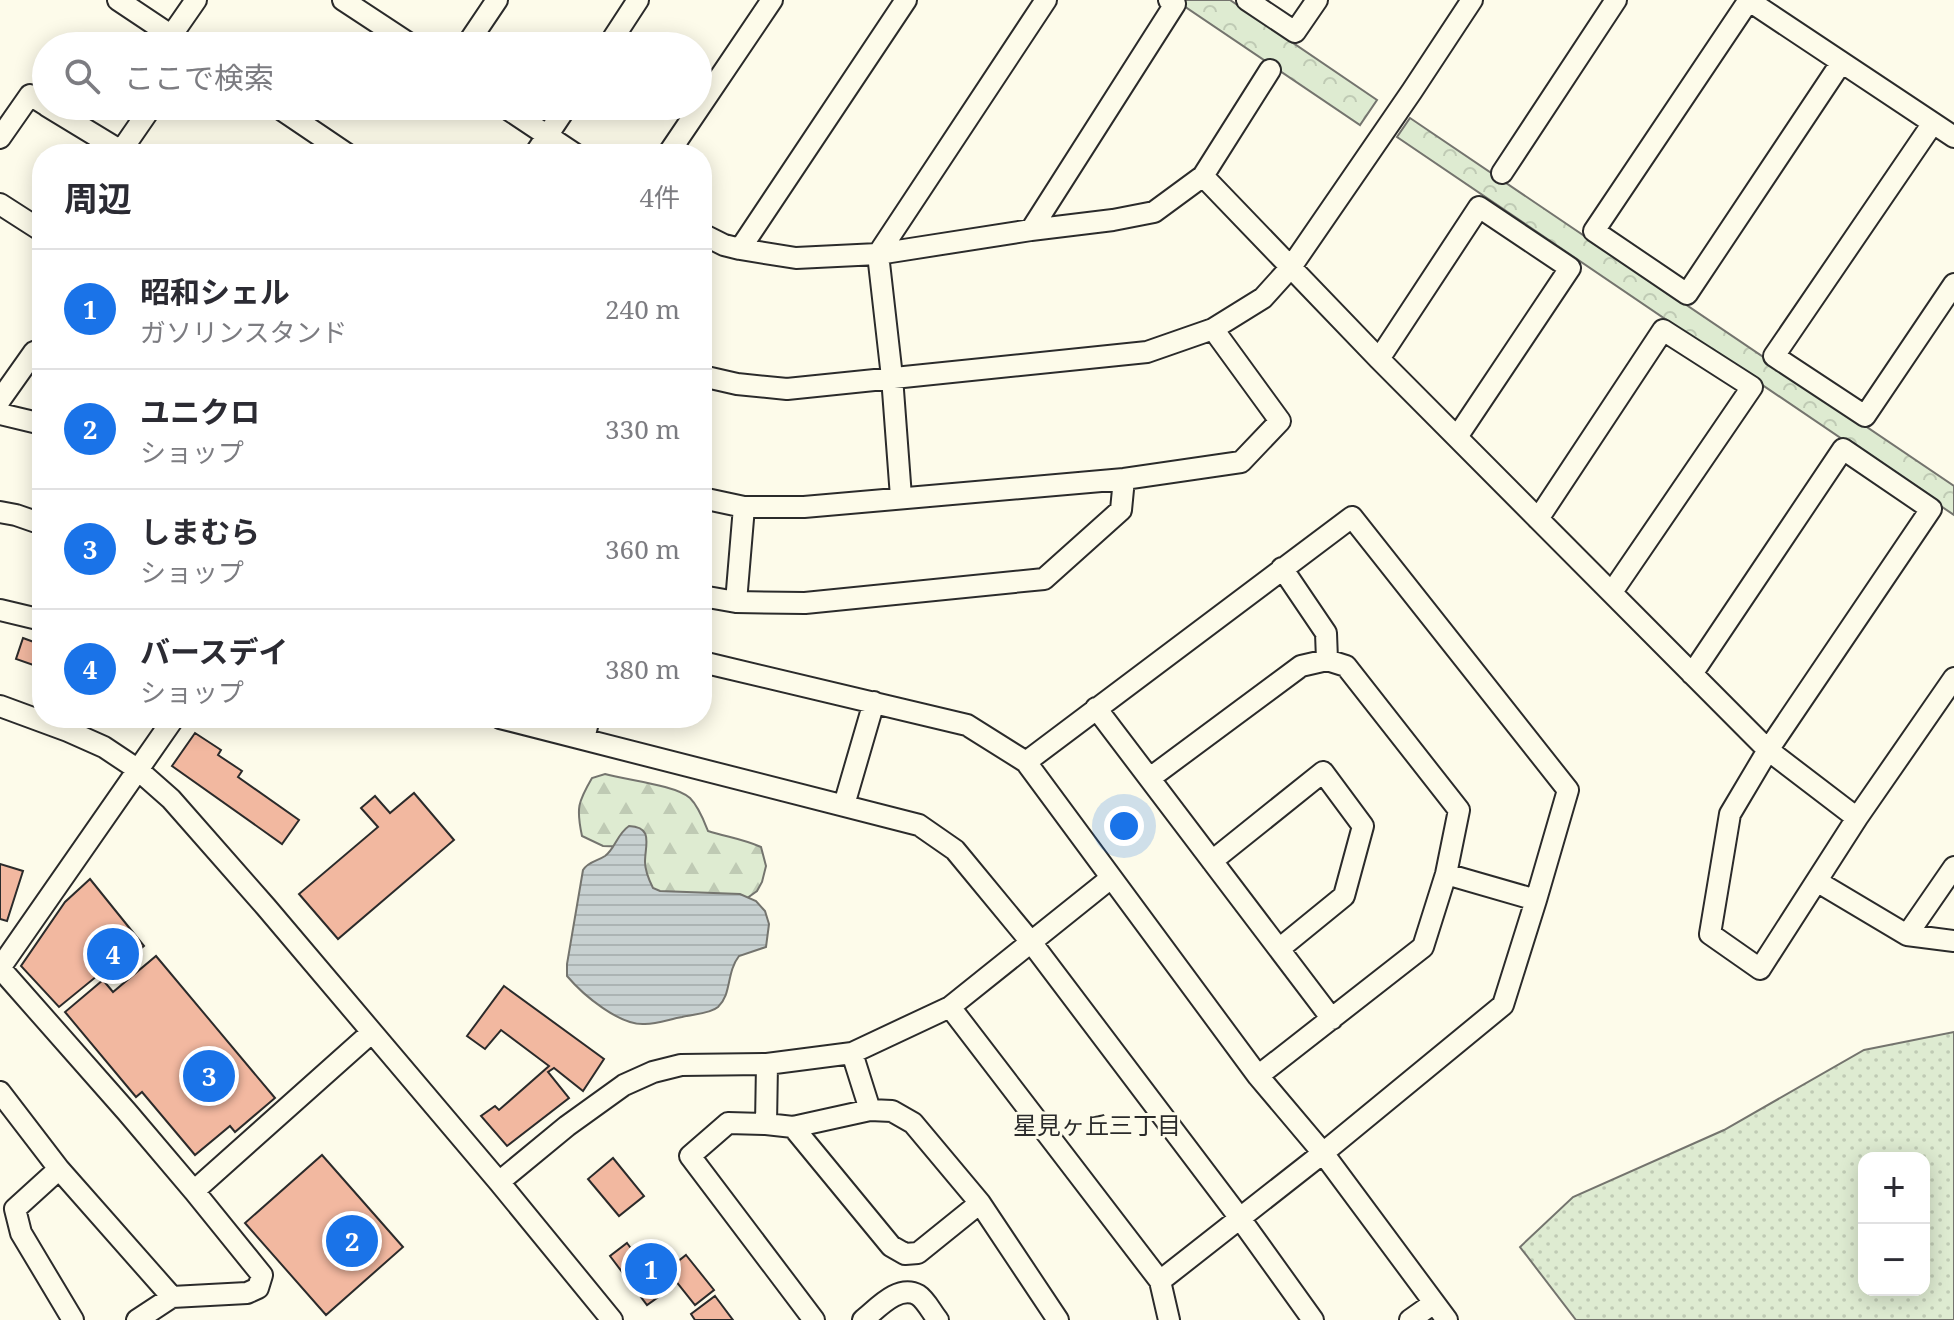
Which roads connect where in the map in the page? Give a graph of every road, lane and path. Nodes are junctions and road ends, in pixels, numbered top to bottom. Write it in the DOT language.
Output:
graph roads {
  1 [pos="118,0"];
  2 [pos="196,0"];
  3 [pos="343,0"];
  4 [pos="497,0"];
  5 [pos="638,0"];
  6 [pos="772,0"];
  7 [pos="906,0"];
  8 [pos="1046,0"];
  9 [pos="1169,0"];
  10 [pos="1247,0"];
  11 [pos="1317,0"];
  12 [pos="1472,0"];
  13 [pos="1616,0"];
  14 [pos="1748,0"];
  15 [pos="166,32"];
  16 [pos="183,32"];
  17 [pos="392,32"];
  18 [pos="475,32"];
  19 [pos="617,32"];
  20 [pos="1841,63"];
  21 [pos="1270,70"];
  22 [pos="712,89"];
  23 [pos="32,96"];
  24 [pos="70,120"];
  25 [pos="143,120"];
  26 [pos="297,120"];
  27 [pos="524,120"];
  28 [pos="558,120"];
  29 [pos="691,120"];
  30 [pos="1933,123"];
  31 [pos="548,136"];
  32 [pos="1954,137"];
  33 [pos="0,138"];
  34 [pos="111,144"];
  35 [pos="129,144"];
  36 [pos="332,144"];
  37 [pos="542,144"];
  38 [pos="560,144"];
  39 [pos="675,144"];
  40 [pos="1502,173"];
  41 [pos="1203,176"];
  42 [pos="0,204"];
  43 [pos="32,225"];
  44 [pos="1031,230"];
  45 [pos="712,239"];
  46 [pos="740,249"];
  47 [pos="878,254"];
  48 [pos="1291,267"];
  49 [pos="1954,284"];
  50 [pos="1213,329"];
  51 [pos="32,355"];
  52 [pos="1379,359"];
  53 [pos="892,377"];
  54 [pos="712,378"];
  55 [pos="0,400"];
  56 [pos="0,414"];
  57 [pos="32,422"];
  58 [pos="1457,437"];
  59 [pos="1124,479"];
  60 [pos="901,497"];
  61 [pos="712,500"];
  62 [pos="744,507"];
  63 [pos="0,512"];
  64 [pos="1538,519"];
  65 [pos="32,521"];
  66 [pos="1282,568"];
  67 [pos="1612,592"];
  68 [pos="712,598"];
  69 [pos="736,602"];
  70 [pos="0,610"];
  71 [pos="32,618"];
  72 [pos="1327,660"];
  73 [pos="712,664"];
  74 [pos="1692,674"];
  75 [pos="1954,678"];
  76 [pos="874,702"];
  77 [pos="0,706"];
  78 [pos="1946,707"];
  79 [pos="1096,708"];
  80 [pos="32,718"];
  81 [pos="60,728"];
  82 [pos="167,728"];
  83 [pos="540,728"];
  84 [pos="587,728"];
  85 [pos="584,739"];
  86 [pos="1768,750"];
  87 [pos="1026,762"];
  88 [pos="137,769"];
  89 [pos="1150,778"];
  90 [pos="844,805"];
  91 [pos="1857,818"];
  92 [pos="1212,861"];
  93 [pos="1954,867"];
  94 [pos="1446,874"];
  95 [pos="1111,878"];
  96 [pos="1818,882"];
  97 [pos="1536,900"];
  98 [pos="1907,935"];
  99 [pos="1954,941"];
  100 [pos="1031,942"];
  101 [pos="1279,949"];
  102 [pos="0,968"];
  103 [pos="950,1007"];
  104 [pos="1332,1019"];
  105 [pos="371,1033"];
  106 [pos="852,1053"];
  107 [pos="767,1064"];
  108 [pos="1258,1076"];
  109 [pos="0,1092"];
  110 [pos="870,1110"];
  111 [pos="766,1124"];
  112 [pos="793,1127"];
  113 [pos="1323,1153"];
  114 [pos="59,1169"];
  115 [pos="499,1182"];
  116 [pos="194,1191"];
  117 [pos="980,1203"];
  118 [pos="1239,1217"];
  119 [pos="1160,1281"];
  120 [pos="172,1297"];
  121 [pos="1434,1303"];
  122 [pos="73,1320"];
  123 [pos="137,1320"];
  124 [pos="612,1320"];
  125 [pos="814,1320"];
  126 [pos="863,1320"];
  127 [pos="938,1320"];
  128 [pos="1058,1320"];
  129 [pos="1169,1320"];
  130 [pos="1313,1320"];
  131 [pos="1410,1320"];
  132 [pos="1447,1320"];
  1 -- 15 [label="street"];
  2 -- 16 [label="street"];
  3 -- 17 [label="street"];
  4 -- 18 [label="street"];
  5 -- 19 [label="street"];
  6 -- 22 [label="street"];
  7 -- 46 [label="street"];
  8 -- 47 [label="street"];
  9 -- 44 [label="street"];
  10 -- 11 [label="street"];
  12 -- 48 [label="street"];
  13 -- 40 [label="street"];
  14 -- 20 [label="street"];
  14 -- 20 [label="street"];
  20 -- 30 [label="street"];
  21 -- 41 [label="street"];
  23 -- 33 [label="street"];
  24 -- 34 [label="street"];
  25 -- 35 [label="street"];
  26 -- 36 [label="street"];
  27 -- 31 [label="street"];
  28 -- 31 [label="street"];
  29 -- 39 [label="street"];
  30 -- 32 [label="street"];
  30 -- 49 [label="street"];
  31 -- 37 [label="street"];
  31 -- 38 [label="street"];
  41 -- 44 [label="street"];
  41 -- 48 [label="street"];
  42 -- 43 [label="street"];
  44 -- 47 [label="street"];
  45 -- 46 [label="street"];
  46 -- 47 [label="street"];
  47 -- 53 [label="street"];
  48 -- 50 [label="street"];
  48 -- 52 [label="street"];
  50 -- 53 [label="street"];
  50 -- 59 [label="street"];
  51 -- 55 [label="street"];
  52 -- 58 [label="street"];
  52 -- 58 [label="street"];
  53 -- 54 [label="street"];
  53 -- 60 [label="street"];
  56 -- 57 [label="street"];
  58 -- 64 [label="street"];
  59 -- 60 [label="street"];
  59 -- 69 [label="street"];
  60 -- 62 [label="street"];
  61 -- 62 [label="street"];
  62 -- 69 [label="street"];
  63 -- 65 [label="street"];
  64 -- 67 [label="street"];
  64 -- 67 [label="street"];
  66 -- 72 [label="street"];
  66 -- 79 [label="street"];
  66 -- 97 [label="street"];
  67 -- 74 [label="street"];
  68 -- 69 [label="street"];
  70 -- 71 [label="street"];
  72 -- 89 [label="street"];
  72 -- 94 [label="street"];
  73 -- 76 [label="street"];
  74 -- 86 [label="street"];
  74 -- 86 [label="street"];
  75 -- 78 [label="street"];
  76 -- 87 [label="street"];
  76 -- 90 [label="street"];
  77 -- 80 [label="street"];
  78 -- 91 [label="street"];
  79 -- 87 [label="street"];
  79 -- 89 [label="street"];
  81 -- 88 [label="street"];
  82 -- 88 [label="street"];
  83 -- 85 [label="street"];
  84 -- 85 [label="street"];
  85 -- 90 [label="street"];
  86 -- 91 [label="street"];
  86 -- 96 [label="street"];
  87 -- 95 [label="street"];
  88 -- 102 [label="street"];
  88 -- 105 [label="street"];
  89 -- 92 [label="street"];
  90 -- 100 [label="street"];
  91 -- 96 [label="street"];
  92 -- 101 [label="street"];
  92 -- 101 [label="street"];
  93 -- 98 [label="street"];
  94 -- 97 [label="street"];
  94 -- 104 [label="street"];
  95 -- 100 [label="street"];
  95 -- 108 [label="street"];
  96 -- 98 [label="street"];
  97 -- 113 [label="street"];
  98 -- 99 [label="street"];
  100 -- 103 [label="street"];
  100 -- 118 [label="street"];
  101 -- 104 [label="street"];
  102 -- 116 [label="street"];
  103 -- 106 [label="street"];
  103 -- 119 [label="street"];
  104 -- 108 [label="street"];
  105 -- 115 [label="street"];
  105 -- 116 [label="street"];
  106 -- 107 [label="street"];
  106 -- 110 [label="street"];
  107 -- 111 [label="street"];
  107 -- 115 [label="street"];
  108 -- 113 [label="street"];
  109 -- 114 [label="street"];
  110 -- 112 [label="street"];
  110 -- 117 [label="street"];
  111 -- 112 [label="street"];
  111 -- 125 [label="street"];
  112 -- 117 [label="street"];
  113 -- 118 [label="street"];
  113 -- 121 [label="street"];
  114 -- 120 [label="street"];
  114 -- 122 [label="street"];
  115 -- 124 [label="street"];
  116 -- 120 [label="street"];
  117 -- 128 [label="street"];
  118 -- 119 [label="street"];
  118 -- 130 [label="street"];
  119 -- 129 [label="street"];
  120 -- 123 [label="street"];
  121 -- 131 [label="street"];
  121 -- 132 [label="street"];
  126 -- 127 [label="street"];
}
